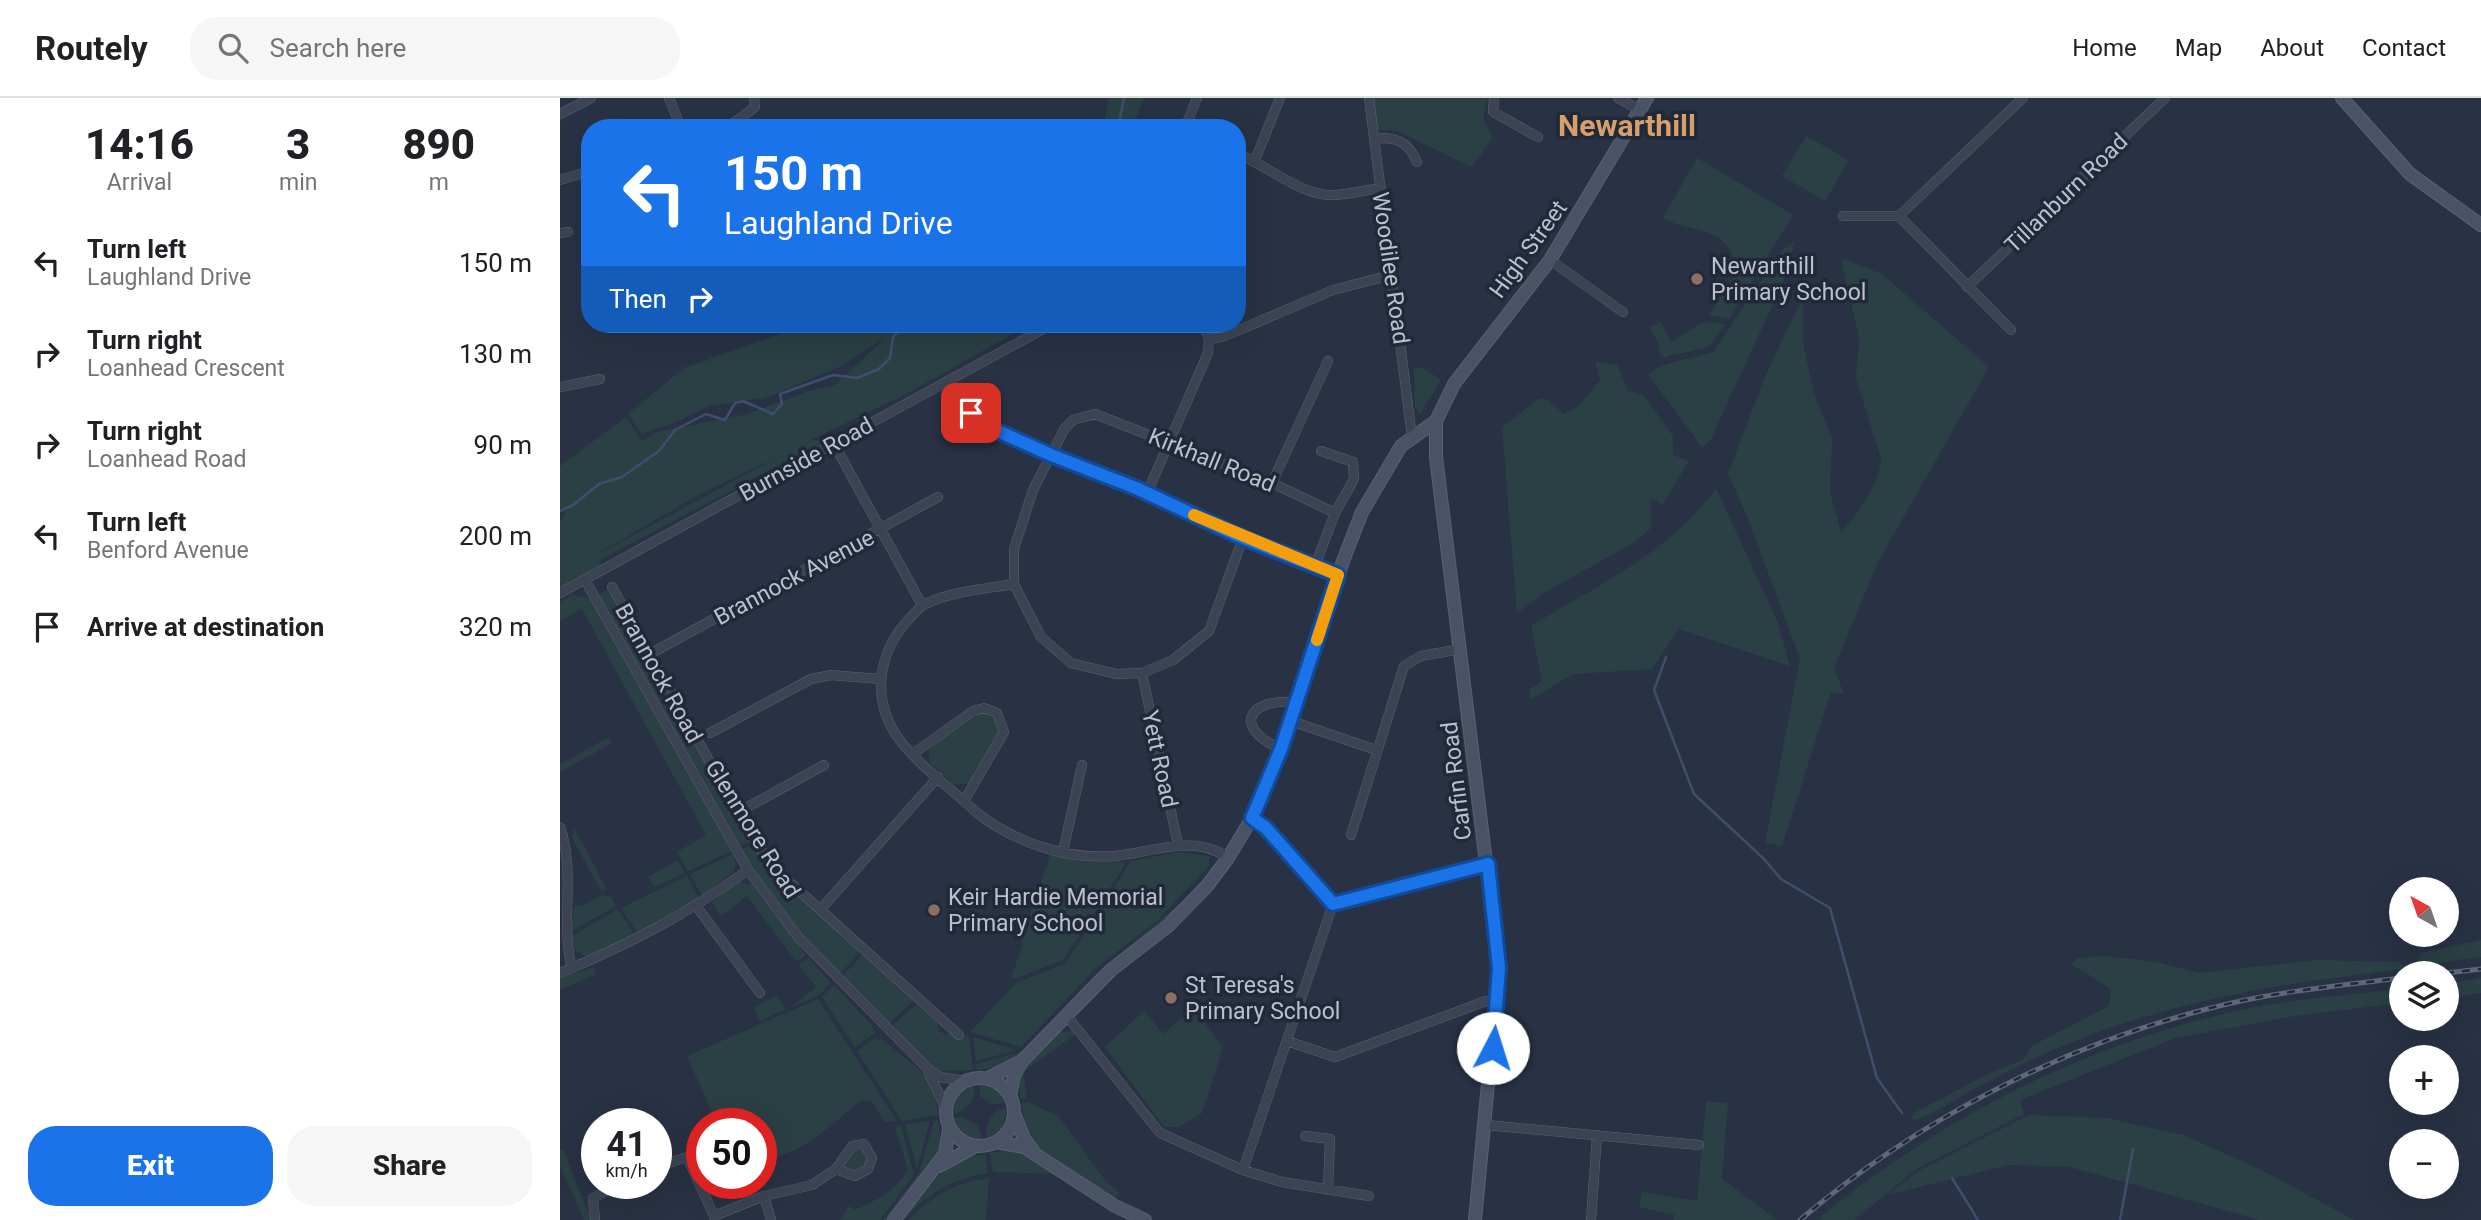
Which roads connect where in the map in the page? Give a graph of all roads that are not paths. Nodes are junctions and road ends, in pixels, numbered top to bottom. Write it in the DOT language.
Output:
graph roads {
  1 [pos="669,98"];
  2 [pos="754,98"];
  3 [pos="1197,98"];
  4 [pos="1280,98"];
  5 [pos="1369,98"];
  6 [pos="1494,98"];
  7 [pos="1618,98"];
  8 [pos="1647,98"];
  9 [pos="2023,98"];
  10 [pos="2165,98"];
  11 [pos="2342,98"];
  12 [pos="589,99"];
  13 [pos="1640,110"];
  14 [pos="560,114"];
  15 [pos="677,119"];
  16 [pos="741,119"];
  17 [pos="1189,119"];
  18 [pos="1538,137"];
  19 [pos="1374,138"];
  20 [pos="1246,157"];
  21 [pos="1255,160"];
  22 [pos="1417,162"];
  23 [pos="581,174"];
  24 [pos="560,180"];
  25 [pos="1381,188"];
  26 [pos="1843,216"];
  27 [pos="1899,216"];
  28 [pos="2481,225"];
  29 [pos="1550,260"];
  30 [pos="1391,275"];
  31 [pos="1967,288"];
  32 [pos="1623,312"];
  33 [pos="1246,327"];
  34 [pos="2011,330"];
  35 [pos="1035,333"];
  36 [pos="1207,333"];
  37 [pos="1232,333"];
  38 [pos="1209,339"];
  39 [pos="1328,361"];
  40 [pos="600,379"];
  41 [pos="949,380"];
  42 [pos="560,387"];
  43 [pos="1436,421"];
  44 [pos="1412,437"];
  45 [pos="1171,443"];
  46 [pos="834,444"];
  47 [pos="1321,451"];
  48 [pos="1051,455"];
  49 [pos="1272,483"];
  50 [pos="1147,493"];
  51 [pos="938,497"];
  52 [pos="1335,513"];
  53 [pos="880,530"];
  54 [pos="1243,538"];
  55 [pos="1315,566"];
  56 [pos="1338,575"];
  57 [pos="585,580"];
  58 [pos="1014,584"];
  59 [pos="612,587"];
  60 [pos="560,593"];
  61 [pos="922,605"];
  62 [pos="1461,649"];
  63 [pos="649,655"];
  64 [pos="1142,673"];
  65 [pos="880,679"];
  66 [pos="1297,702"];
  67 [pos="1291,721"];
  68 [pos="710,733"];
  69 [pos="1281,749"];
  70 [pos="1376,750"];
  71 [pos="913,754"];
  72 [pos="824,765"];
  73 [pos="1082,765"];
  74 [pos="938,777"];
  75 [pos="964,802"];
  76 [pos="737,813"];
  77 [pos="1252,818"];
  78 [pos="560,827"];
  79 [pos="1351,835"];
  80 [pos="1178,845"];
  81 [pos="1063,852"];
  82 [pos="1228,858"];
  83 [pos="1488,864"];
  84 [pos="748,870"];
  85 [pos="1333,904"];
  86 [pos="697,906"];
  87 [pos="820,909"];
  88 [pos="572,968"];
  89 [pos="560,973"];
  90 [pos="760,993"];
  91 [pos="1486,1001"];
  92 [pos="1066,1015"];
  93 [pos="959,1035"];
  94 [pos="1287,1041"];
  95 [pos="1023,1060"];
  96 [pos="928,1069"];
  97 [pos="988,1078"];
  98 [pos="964,1081"];
  99 [pos="1010,1096"];
  100 [pos="945,1107"];
  101 [pos="1014,1113"];
  102 [pos="1486,1125"];
  103 [pos="949,1129"];
  104 [pos="1597,1135"];
  105 [pos="1305,1136"];
  106 [pos="996,1142"];
  107 [pos="1699,1145"];
  108 [pos="976,1146"];
  109 [pos="1037,1155"];
  110 [pos="672,1162"];
  111 [pos="836,1169"];
  112 [pos="934,1170"];
  113 [pos="1243,1170"];
  114 [pos="1328,1190"];
  115 [pos="777,1193"];
  116 [pos="1369,1196"];
  117 [pos="593,1199"];
  118 [pos="757,1199"];
  119 [pos="765,1199"];
  120 [pos="715,1218"];
  121 [pos="595,1220"];
  122 [pos="771,1220"];
  123 [pos="894,1220"];
  124 [pos="1145,1220"];
  125 [pos="1475,1220"];
  126 [pos="1591,1220"];
  1 -- 15 [label="street"];
  2 -- 16 [label="street"];
  3 -- 17 [label="street"];
  4 -- 21 [label="street"];
  5 -- 19 [label="street, Woodilee Road"];
  6 -- 18 [label="street"];
  7 -- 13 [label="street"];
  8 -- 13 [label="street, High Street"];
  9 -- 27 [label="street"];
  10 -- 31 [label="street, Tillanburn Road"];
  11 -- 28 [label="street"];
  12 -- 14 [label="street"];
  13 -- 29 [label="street, High Street"];
  19 -- 22 [label="street"];
  19 -- 25 [label="street, Woodilee Road"];
  20 -- 21 [label="street"];
  21 -- 25 [label="street"];
  23 -- 24 [label="street"];
  25 -- 30 [label="street, Woodilee Road"];
  26 -- 27 [label="street"];
  27 -- 31 [label="street"];
  29 -- 32 [label="street"];
  29 -- 43 [label="street, High Street"];
  30 -- 33 [label="street"];
  30 -- 44 [label="street, Woodilee Road"];
  31 -- 34 [label="street"];
  35 -- 41 [label="street, Burnside Road"];
  36 -- 38 [label="street"];
  37 -- 38 [label="street"];
  38 -- 45 [label="street"];
  39 -- 49 [label="street"];
  40 -- 42 [label="street"];
  41 -- 46 [label="street, Burnside Road"];
  41 -- 48 [label="street"];
  43 -- 44 [label="street"];
  43 -- 62 [label="street, Carfin Road"];
  44 -- 56 [label="street"];
  45 -- 48 [label="street, Kirkhall Road"];
  45 -- 49 [label="street, Kirkhall Road"];
  45 -- 50 [label="street"];
  46 -- 53 [label="street"];
  46 -- 57 [label="street, Burnside Road"];
  47 -- 52 [label="street"];
  48 -- 50 [label="street"];
  48 -- 58 [label="street"];
  49 -- 52 [label="street, Kirkhall Road"];
  50 -- 54 [label="street"];
  51 -- 53 [label="street, Brannock Avenue"];
  52 -- 55 [label="street"];
  53 -- 61 [label="street"];
  53 -- 63 [label="street, Brannock Avenue"];
  54 -- 55 [label="street"];
  54 -- 64 [label="street"];
  55 -- 56 [label="street"];
  56 -- 66 [label="street"];
  57 -- 60 [label="street, Burnside Road"];
  57 -- 84 [label="street, Glenmore Road"];
  58 -- 61 [label="street"];
  58 -- 64 [label="street"];
  59 -- 63 [label="street, Brannock Road"];
  61 -- 65 [label="street"];
  62 -- 70 [label="street"];
  62 -- 83 [label="street, Carfin Road"];
  63 -- 76 [label="street, Brannock Road"];
  64 -- 80 [label="street, Yett Road"];
  65 -- 68 [label="street"];
  65 -- 71 [label="street"];
  66 -- 67 [label="street"];
  66 -- 69 [label="street"];
  67 -- 69 [label="street"];
  67 -- 70 [label="street"];
  69 -- 77 [label="street"];
  70 -- 79 [label="street"];
  71 -- 74 [label="street"];
  71 -- 75 [label="street"];
  72 -- 76 [label="street"];
  73 -- 81 [label="street"];
  74 -- 75 [label="street"];
  74 -- 87 [label="street"];
  75 -- 81 [label="street"];
  76 -- 87 [label="street, Brannock Road"];
  77 -- 82 [label="street"];
  77 -- 85 [label="street"];
  78 -- 88 [label="street"];
  80 -- 81 [label="street"];
  80 -- 82 [label="street"];
  82 -- 92 [label="street"];
  83 -- 85 [label="street"];
  83 -- 102 [label="street, Carfin Road"];
  84 -- 86 [label="street"];
  84 -- 96 [label="street, Glenmore Road"];
  85 -- 94 [label="street"];
  86 -- 88 [label="street"];
  86 -- 90 [label="street"];
  87 -- 93 [label="street, Brannock Road"];
  88 -- 89 [label="street"];
  91 -- 94 [label="street"];
  92 -- 95 [label="street"];
  92 -- 113 [label="street"];
  94 -- 113 [label="street"];
  95 -- 97 [label="street"];
  95 -- 99 [label="street"];
  96 -- 98 [label="street, Glenmore Road"];
  96 -- 100 [label="street, Glenmore Road"];
  97 -- 98 [label="street"];
  97 -- 99 [label="street"];
  98 -- 100 [label="street"];
  99 -- 101 [label="street"];
  100 -- 103 [label="street"];
  101 -- 106 [label="street"];
  101 -- 109 [label="street"];
  102 -- 104 [label="street"];
  102 -- 125 [label="street, Carfin Road"];
  103 -- 108 [label="street"];
  103 -- 112 [label="street"];
  104 -- 107 [label="street"];
  104 -- 126 [label="street"];
  105 -- 114 [label="street"];
  106 -- 108 [label="street"];
  106 -- 109 [label="street"];
  108 -- 112 [label="street"];
  109 -- 124 [label="street"];
  110 -- 120 [label="street"];
  111 -- 115 [label="street"];
  112 -- 123 [label="street"];
  113 -- 114 [label="street"];
  114 -- 116 [label="street"];
  117 -- 121 [label="street"];
  118 -- 120 [label="street"];
  119 -- 122 [label="street"];
}
